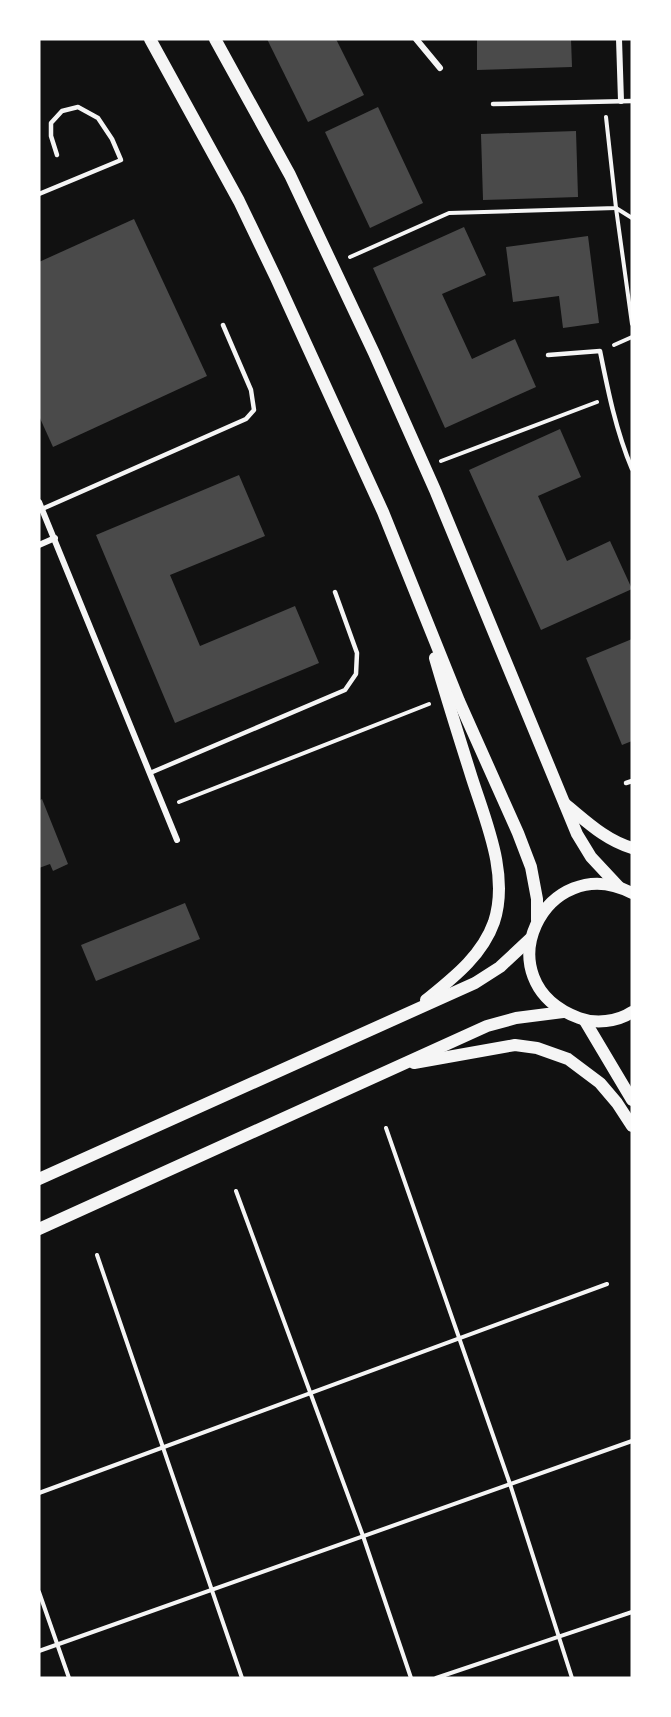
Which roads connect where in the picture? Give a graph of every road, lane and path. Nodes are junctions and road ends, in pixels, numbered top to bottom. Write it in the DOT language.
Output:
graph roads {
  1 [pos="150,39"];
  2 [pos="215,39"];
  3 [pos="416,39"];
  4 [pos="619,39"];
  5 [pos="440,68"];
  6 [pos="604,101"];
  7 [pos="621,101"];
  8 [pos="632,101"];
  9 [pos="493,104"];
  10 [pos="57,154"];
  11 [pos="39,194"];
  12 [pos="616,208"];
  13 [pos="632,218"];
  14 [pos="333,265"];
  15 [pos="632,324"];
  16 [pos="223,326"];
  17 [pos="548,355"];
  18 [pos="609,397"];
  19 [pos="425,467"];
  20 [pos="632,469"];
  21 [pos="40,506"];
  22 [pos="54,538"];
  23 [pos="39,545"];
  24 [pos="410,577"];
  25 [pos="335,592"];
  26 [pos="446,697"];
  27 [pos="150,773"];
  28 [pos="632,781"];
  29 [pos="626,783"];
  30 [pos="564,803"];
  31 [pos="164,808"];
  32 [pos="177,840"];
  33 [pos="632,848"];
  34 [pos="619,887"];
  35 [pos="632,892"];
  36 [pos="537,920"];
  37 [pos="530,939"];
  38 [pos="415,1010"];
  39 [pos="563,1012"];
  40 [pos="632,1012"];
  41 [pos="585,1021"];
  42 [pos="395,1067"];
  43 [pos="632,1100"];
  44 [pos="632,1126"];
  45 [pos="386,1128"];
  46 [pos="39,1179"];
  47 [pos="236,1191"];
  48 [pos="39,1229"];
  49 [pos="98,1255"];
  50 [pos="608,1284"];
  51 [pos="460,1339"];
  52 [pos="311,1394"];
  53 [pos="632,1441"];
  54 [pos="162,1448"];
  55 [pos="510,1484"];
  56 [pos="39,1493"];
  57 [pos="363,1536"];
  58 [pos="210,1590"];
  59 [pos="39,1592"];
  60 [pos="632,1612"];
  61 [pos="559,1637"];
  62 [pos="58,1644"];
  63 [pos="39,1651"];
  64 [pos="69,1678"];
  65 [pos="242,1678"];
  66 [pos="411,1678"];
  67 [pos="436,1678"];
  68 [pos="572,1678"];
  1 -- 24 [label="main road"];
  2 -- 14 [label="main road"];
  3 -- 5 [label="street"];
  4 -- 7 [label="street"];
  6 -- 7 [label="lane"];
  6 -- 9 [label="lane"];
  6 -- 12 [label="path"];
  7 -- 8 [label="lane"];
  10 -- 11 [label="lane"];
  12 -- 13 [label="path"];
  12 -- 14 [label="path"];
  12 -- 15 [label="path"];
  14 -- 19 [label="main road"];
  16 -- 21 [label="lane"];
  17 -- 18 [label="lane"];
  18 -- 19 [label="path"];
  18 -- 20 [label="lane"];
  19 -- 30 [label="main road"];
  21 -- 22 [label="street"];
  22 -- 23 [label="street"];
  22 -- 27 [label="street"];
  24 -- 26 [label="main road"];
  24 -- 36 [label="main road"];
  25 -- 27 [label="lane"];
  26 -- 31 [label="path"];
  26 -- 38 [label="main road"];
  27 -- 31 [label="street"];
  28 -- 29 [label="lane"];
  30 -- 33 [label="main road"];
  30 -- 34 [label="main road"];
  31 -- 32 [label="street"];
  34 -- 35 [label="main road"];
  34 -- 36 [label="main road"];
  36 -- 37 [label="main road"];
  37 -- 38 [label="main road"];
  37 -- 39 [label="main road"];
  38 -- 46 [label="main road"];
  39 -- 41 [label="main road"];
  39 -- 42 [label="main road"];
  40 -- 41 [label="main road"];
  41 -- 43 [label="main road"];
  42 -- 44 [label="main road"];
  42 -- 48 [label="main road"];
  45 -- 51 [label="path"];
  47 -- 52 [label="path"];
  49 -- 54 [label="path"];
  50 -- 51 [label="path"];
  51 -- 52 [label="path"];
  51 -- 55 [label="path"];
  52 -- 54 [label="path"];
  52 -- 57 [label="path"];
  53 -- 55 [label="path"];
  54 -- 56 [label="path"];
  54 -- 58 [label="path"];
  55 -- 57 [label="path"];
  55 -- 61 [label="path"];
  57 -- 58 [label="path"];
  57 -- 66 [label="path"];
  58 -- 62 [label="path"];
  58 -- 65 [label="path"];
  59 -- 62 [label="path"];
  60 -- 61 [label="path"];
  61 -- 67 [label="path"];
  61 -- 68 [label="path"];
  62 -- 63 [label="path"];
  62 -- 64 [label="path"];
}
